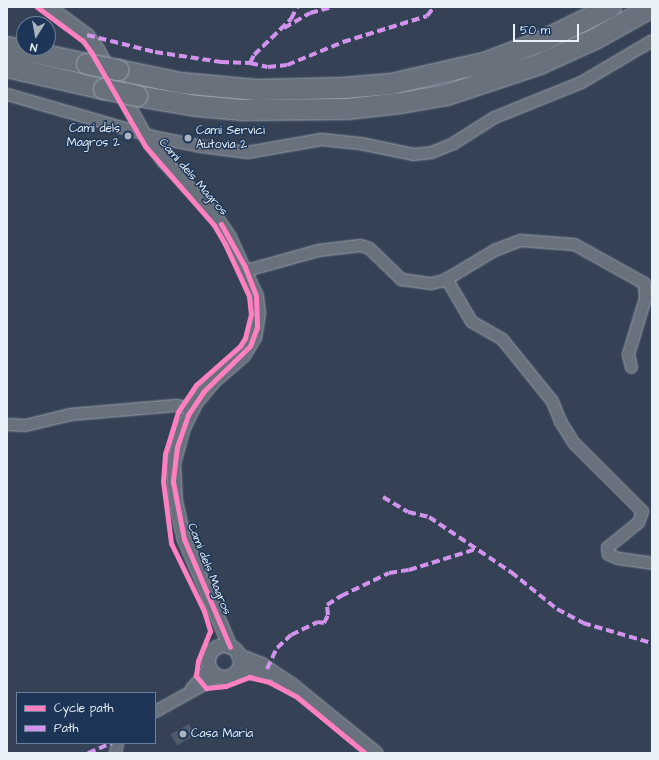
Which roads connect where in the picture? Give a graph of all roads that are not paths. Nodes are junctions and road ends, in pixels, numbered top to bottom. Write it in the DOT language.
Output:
graph roads {
  1 [pos="49,7"];
  2 [pos="611,7"];
  3 [pos="652,7"];
  4 [pos="652,40"];
  5 [pos="7,47"];
  6 [pos="7,68"];
  7 [pos="7,94"];
  8 [pos="142,131"];
  9 [pos="246,270"];
  10 [pos="446,278"];
  11 [pos="631,367"];
  12 [pos="192,408"];
  13 [pos="7,424"];
  14 [pos="652,563"];
  15 [pos="216,616"];
  16 [pos="214,649"];
  17 [pos="234,651"];
  18 [pos="213,671"];
  19 [pos="236,672"];
  20 [pos="271,672"];
  21 [pos="156,710"];
  22 [pos="376,753"];
  1 -- 8 [label="street, Camí dels Magros"];
  2 -- 5 [label="highway, bridge"];
  3 -- 6 [label="highway, bridge"];
  4 -- 8 [label="street"];
  7 -- 8 [label="street"];
  8 -- 9 [label="street, Camí dels Magros"];
  9 -- 10 [label="street"];
  9 -- 12 [label="street, Camí dels Magros"];
  10 -- 11 [label="street"];
  10 -- 14 [label="street"];
  12 -- 13 [label="street"];
  12 -- 15 [label="street, Camí dels Magros"];
  15 -- 16 [label="street, Camí dels Magros"];
  15 -- 17 [label="street, Camí dels Magros"];
  16 -- 17 [label="street"];
  16 -- 18 [label="street"];
  17 -- 19 [label="street"];
  17 -- 20 [label="street"];
  18 -- 19 [label="street"];
  18 -- 21 [label="street"];
  19 -- 20 [label="street"];
  20 -- 22 [label="street"];
}
